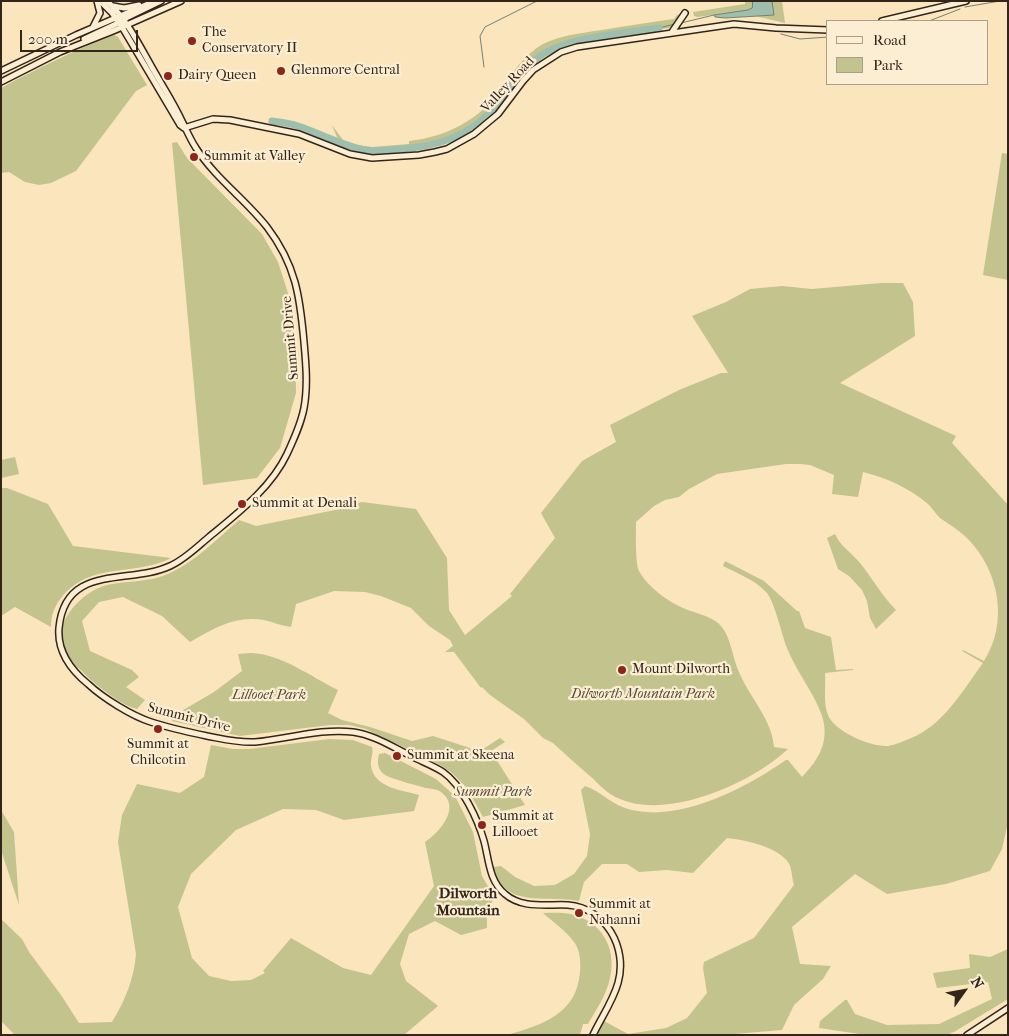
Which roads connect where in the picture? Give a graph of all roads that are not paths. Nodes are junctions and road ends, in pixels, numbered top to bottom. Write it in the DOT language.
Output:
graph roads {
  1 [pos="98,1"];
  2 [pos="107,1"];
  3 [pos="155,1"];
  4 [pos="161,1"];
  5 [pos="181,1"];
  6 [pos="966,1"];
  7 [pos="147,4"];
  8 [pos="112,6"];
  9 [pos="685,13"];
  10 [pos="141,18"];
  11 [pos="886,20"];
  12 [pos="121,21"];
  13 [pos="93,27"];
  14 [pos="826,30"];
  15 [pos="113,31"];
  16 [pos="672,32"];
  17 [pos="133,40"];
  18 [pos="60,52"];
  19 [pos="1,72"];
  20 [pos="1,82"];
  21 [pos="184,128"];
  22 [pos="1008,1008"];
  23 [pos="593,1035"];
  24 [pos="967,1035"];
  1 -- 12 [label="street"];
  1 -- 13 [label="street"];
  2 -- 8 [label="street"];
  3 -- 7 [label="street"];
  4 -- 12 [label="street"];
  5 -- 10 [label="street"];
  6 -- 11 [label="street"];
  7 -- 8 [label="street"];
  7 -- 12 [label="street"];
  8 -- 12 [label="street"];
  9 -- 16 [label="street"];
  10 -- 12 [label="street"];
  10 -- 17 [label="street"];
  12 -- 13 [label="street"];
  12 -- 15 [label="street"];
  12 -- 17 [label="street, Summit Drive"];
  12 -- 18 [label="street"];
  13 -- 19 [label="street"];
  14 -- 16 [label="street, Valley Road"];
  15 -- 17 [label="street"];
  15 -- 18 [label="street"];
  16 -- 21 [label="street, Valley Road"];
  17 -- 21 [label="street, Summit Drive"];
  18 -- 20 [label="street"];
  21 -- 23 [label="street, Summit Drive"];
  22 -- 24 [label="street"];
}
